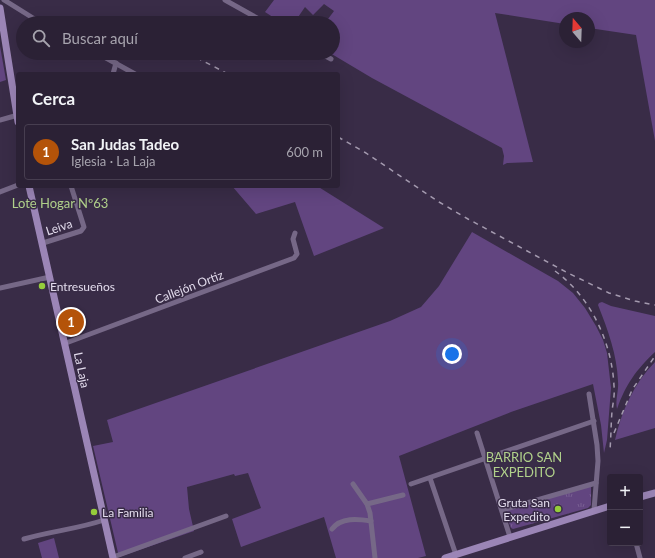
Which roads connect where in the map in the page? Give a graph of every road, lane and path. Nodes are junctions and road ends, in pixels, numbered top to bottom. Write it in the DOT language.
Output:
graph roads {
  1 [pos="4,0"];
  2 [pos="225,0"];
  3 [pos="0,8"];
  4 [pos="30,16"];
  5 [pos="254,16"];
  6 [pos="110,60"];
  7 [pos="116,63"];
  8 [pos="114,72"];
  9 [pos="132,72"];
  10 [pos="16,105"];
  11 [pos="16,117"];
  12 [pos="0,120"];
  13 [pos="16,186"];
  14 [pos="29,188"];
  15 [pos="72,188"];
  16 [pos="0,192"];
  17 [pos="295,233"];
  18 [pos="43,243"];
  19 [pos="50,277"];
  20 [pos="0,288"];
  21 [pos="66,343"];
  22 [pos="589,394"];
  23 [pos="594,421"];
  24 [pos="477,433"];
  25 [pos="485,458"];
  26 [pos="430,478"];
  27 [pos="596,483"];
  28 [pos="353,484"];
  29 [pos="411,484"];
  30 [pos="655,493"];
  31 [pos="403,495"];
  32 [pos="643,496"];
  33 [pos="367,504"];
  34 [pos="607,507"];
  35 [pos="502,510"];
  36 [pos="594,510"];
  37 [pos="226,516"];
  38 [pos="104,520"];
  39 [pos="371,521"];
  40 [pos="332,528"];
  41 [pos="510,537"];
  42 [pos="24,539"];
  43 [pos="637,546"];
  44 [pos="201,552"];
  45 [pos="456,555"];
  46 [pos="113,557"];
  47 [pos="185,558"];
  48 [pos="376,558"];
  49 [pos="445,558"];
  50 [pos="640,558"];
  1 -- 4 [label="street"];
  2 -- 5 [label="street"];
  3 -- 10 [label="main road"];
  6 -- 7 [label="street"];
  7 -- 8 [label="street"];
  7 -- 9 [label="street"];
  11 -- 12 [label="street"];
  13 -- 16 [label="street"];
  14 -- 18 [label="main road, La Laja"];
  15 -- 18 [label="street, Leiva"];
  17 -- 21 [label="street, Callejón Ortiz"];
  18 -- 19 [label="main road, La Laja"];
  19 -- 20 [label="street"];
  19 -- 21 [label="main road, La Laja"];
  21 -- 38 [label="main road, La Laja"];
  22 -- 23 [label="street"];
  23 -- 25 [label="street"];
  23 -- 27 [label="street"];
  24 -- 25 [label="street"];
  25 -- 26 [label="street"];
  25 -- 35 [label="street"];
  26 -- 29 [label="street"];
  26 -- 45 [label="street"];
  27 -- 35 [label="street"];
  27 -- 36 [label="street"];
  28 -- 33 [label="street"];
  30 -- 32 [label="main road"];
  31 -- 33 [label="street"];
  33 -- 39 [label="street"];
  34 -- 36 [label="main road"];
  35 -- 41 [label="street"];
  36 -- 41 [label="main road"];
  37 -- 46 [label="street"];
  38 -- 42 [label="street"];
  38 -- 46 [label="main road, La Laja"];
  39 -- 40 [label="street"];
  39 -- 48 [label="street"];
  41 -- 45 [label="main road"];
  43 -- 50 [label="street"];
  44 -- 47 [label="street"];
  45 -- 49 [label="main road"];
}
